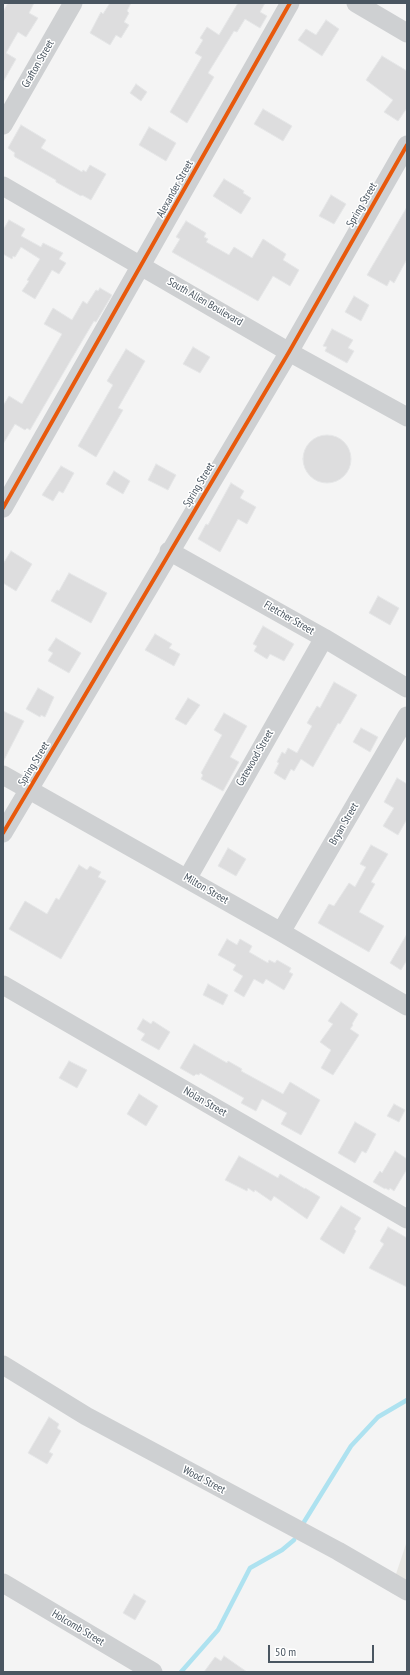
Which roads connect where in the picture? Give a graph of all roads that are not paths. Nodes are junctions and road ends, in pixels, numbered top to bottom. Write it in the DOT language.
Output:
graph roads {
  1 [pos="73,3"];
  2 [pos="290,3"];
  3 [pos="356,3"];
  4 [pos="407,34"];
  5 [pos="3,125"];
  6 [pos="407,145"];
  7 [pos="3,186"];
  8 [pos="142,266"];
  9 [pos="289,352"];
  10 [pos="407,417"];
  11 [pos="3,508"];
  12 [pos="169,551"];
  13 [pos="324,638"];
  14 [pos="407,688"];
  15 [pos="407,716"];
  16 [pos="3,775"];
  17 [pos="29,789"];
  18 [pos="3,833"];
  19 [pos="187,879"];
  20 [pos="281,932"];
  21 [pos="3,986"];
  22 [pos="407,1006"];
  23 [pos="407,1219"];
  24 [pos="3,1365"];
  25 [pos="3,1583"];
  26 [pos="407,1591"];
  27 [pos="153,1672"];
  1 -- 5 [label="street, Grafton Street"];
  2 -- 8 [label="street, Alexander Street"];
  3 -- 4 [label="street"];
  6 -- 9 [label="street, Spring Street"];
  7 -- 8 [label="street, South Allen Boulevard"];
  8 -- 9 [label="street, South Allen Boulevard"];
  8 -- 11 [label="street, Alexander Street"];
  9 -- 10 [label="street, South Allen Boulevard"];
  9 -- 12 [label="street, Spring Street"];
  12 -- 13 [label="street, Fletcher Street"];
  12 -- 17 [label="street, Spring Street"];
  13 -- 14 [label="street, Fletcher Street"];
  13 -- 19 [label="street, Gatewood Street"];
  15 -- 20 [label="street, Bryan Street"];
  16 -- 17 [label="street, Milton Street"];
  17 -- 18 [label="street, Spring Street"];
  17 -- 19 [label="street, Milton Street"];
  19 -- 20 [label="street, Milton Street"];
  20 -- 22 [label="street, Milton Street"];
  21 -- 23 [label="street, Nolan Street"];
  24 -- 26 [label="street, Wood Street"];
  25 -- 27 [label="street, Holcomb Street"];
}
